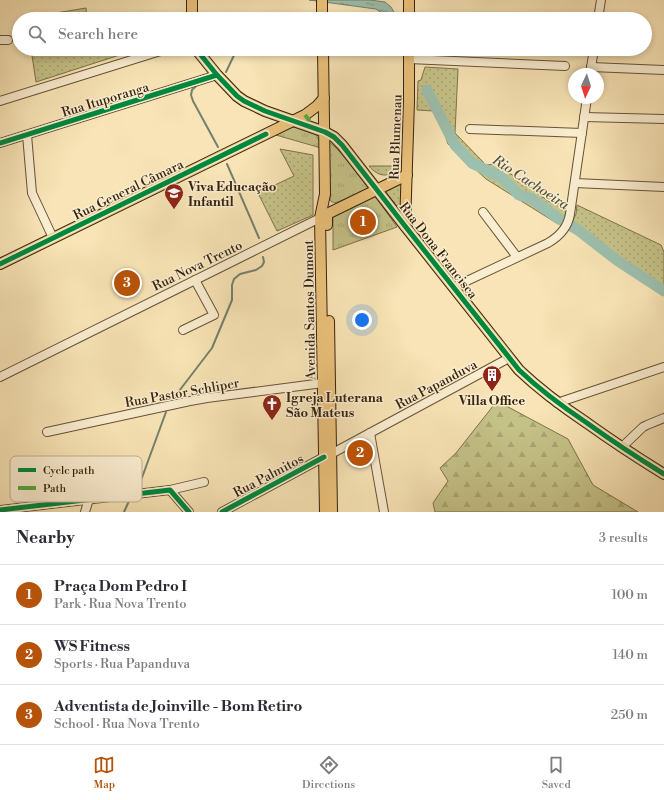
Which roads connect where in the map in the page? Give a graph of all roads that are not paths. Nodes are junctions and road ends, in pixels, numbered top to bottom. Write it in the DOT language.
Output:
graph roads {
  1 [pos="192,0"];
  2 [pos="409,0"];
  3 [pos="601,0"];
  4 [pos="192,12"];
  5 [pos="409,12"];
  6 [pos="599,12"];
  7 [pos="145,56"];
  8 [pos="202,56"];
  9 [pos="323,56"];
  10 [pos="409,56"];
  11 [pos="435,56"];
  12 [pos="593,56"];
  13 [pos="565,66"];
  14 [pos="591,68"];
  15 [pos="604,70"];
  16 [pos="664,70"];
  17 [pos="218,75"];
  18 [pos="324,98"];
  19 [pos="0,101"];
  20 [pos="586,104"];
  21 [pos="270,113"];
  22 [pos="584,117"];
  23 [pos="664,119"];
  24 [pos="292,121"];
  25 [pos="470,129"];
  26 [pos="325,132"];
  27 [pos="582,133"];
  28 [pos="266,134"];
  29 [pos="27,135"];
  30 [pos="0,143"];
  31 [pos="407,175"];
  32 [pos="575,183"];
  33 [pos="664,187"];
  34 [pos="377,190"];
  35 [pos="325,194"];
  36 [pos="483,212"];
  37 [pos="327,214"];
  38 [pos="405,226"];
  39 [pos="53,238"];
  40 [pos="517,257"];
  41 [pos="0,264"];
  42 [pos="195,280"];
  43 [pos="454,287"];
  44 [pos="183,330"];
  45 [pos="509,358"];
  46 [pos="664,367"];
  47 [pos="0,377"];
  48 [pos="323,383"];
  49 [pos="558,403"];
  50 [pos="664,418"];
  51 [pos="47,432"];
  52 [pos="370,433"];
  53 [pos="622,448"];
  54 [pos="328,455"];
  55 [pos="664,474"];
  56 [pos="204,482"];
  57 [pos="170,490"];
  58 [pos="142,493"];
  59 [pos="73,502"];
  60 [pos="88,502"];
  61 [pos="35,509"];
  62 [pos="0,510"];
  63 [pos="85,512"];
  64 [pos="189,512"];
  65 [pos="222,512"];
  66 [pos="325,512"];
  67 [pos="332,512"];
  68 [pos="384,512"];
  1 -- 4 [label="main road"];
  2 -- 5 [label="main road"];
  3 -- 6 [label="street"];
  7 -- 19 [label="street"];
  8 -- 17 [label="main road, Rua Dona Francisca"];
  9 -- 18 [label="main road, Avenida Santos Dumont"];
  10 -- 31 [label="main road, Rua Blumenau"];
  11 -- 13 [label="street"];
  12 -- 14 [label="street"];
  15 -- 16 [label="street"];
  17 -- 21 [label="main road, Rua Dona Francisca"];
  17 -- 29 [label="street, Rua Ituporanga"];
  18 -- 24 [label="main road, Rua General Câmara"];
  18 -- 26 [label="main road, Avenida Santos Dumont"];
  20 -- 22 [label="street"];
  21 -- 24 [label="main road, Rua Dona Francisca"];
  21 -- 28 [label="main road"];
  22 -- 23 [label="street"];
  22 -- 27 [label="street"];
  24 -- 26 [label="main road, Rua Dona Francisca"];
  24 -- 28 [label="main road, Rua General Câmara"];
  25 -- 27 [label="street"];
  26 -- 34 [label="main road, Rua Dona Francisca"];
  26 -- 35 [label="main road, Avenida Santos Dumont"];
  27 -- 32 [label="street"];
  28 -- 39 [label="main road, Rua General Câmara"];
  29 -- 30 [label="street, Rua Ituporanga"];
  29 -- 39 [label="street"];
  31 -- 34 [label="main road, Rua Nova Trento"];
  31 -- 38 [label="main road, Rua Blumenau"];
  32 -- 33 [label="street"];
  32 -- 40 [label="street"];
  34 -- 37 [label="main road, Rua Nova Trento"];
  34 -- 38 [label="main road, Rua Dona Francisca"];
  35 -- 37 [label="main road, Avenida Santos Dumont"];
  35 -- 37 [label="main road"];
  36 -- 40 [label="street"];
  37 -- 42 [label="street, Rua Nova Trento"];
  37 -- 48 [label="main road, Avenida Santos Dumont"];
  37 -- 54 [label="main road, Avenida Santos Dumont"];
  38 -- 43 [label="main road, Rua Dona Francisca"];
  39 -- 41 [label="main road, Rua General Câmara"];
  40 -- 43 [label="street"];
  42 -- 44 [label="street"];
  42 -- 47 [label="street, Rua Nova Trento"];
  43 -- 45 [label="main road, Rua Dona Francisca"];
  45 -- 49 [label="main road, Rua Dona Francisca"];
  45 -- 52 [label="street, Rua Papanduva"];
  46 -- 49 [label="street"];
  48 -- 51 [label="street, Rua Pastor Schliper"];
  48 -- 54 [label="main road, Avenida Santos Dumont"];
  49 -- 53 [label="main road, Rua Dona Francisca"];
  50 -- 53 [label="street"];
  52 -- 54 [label="street, Rua Papanduva"];
  52 -- 68 [label="street"];
  53 -- 55 [label="main road, Rua Dona Francisca"];
  54 -- 65 [label="street, Rua Palmitos"];
  54 -- 66 [label="main road, Avenida Santos Dumont"];
  54 -- 67 [label="main road, Avenida Santos Dumont"];
  56 -- 57 [label="street"];
  57 -- 58 [label="street"];
  57 -- 64 [label="street"];
  59 -- 61 [label="street"];
  60 -- 63 [label="street"];
  61 -- 62 [label="street"];
}
